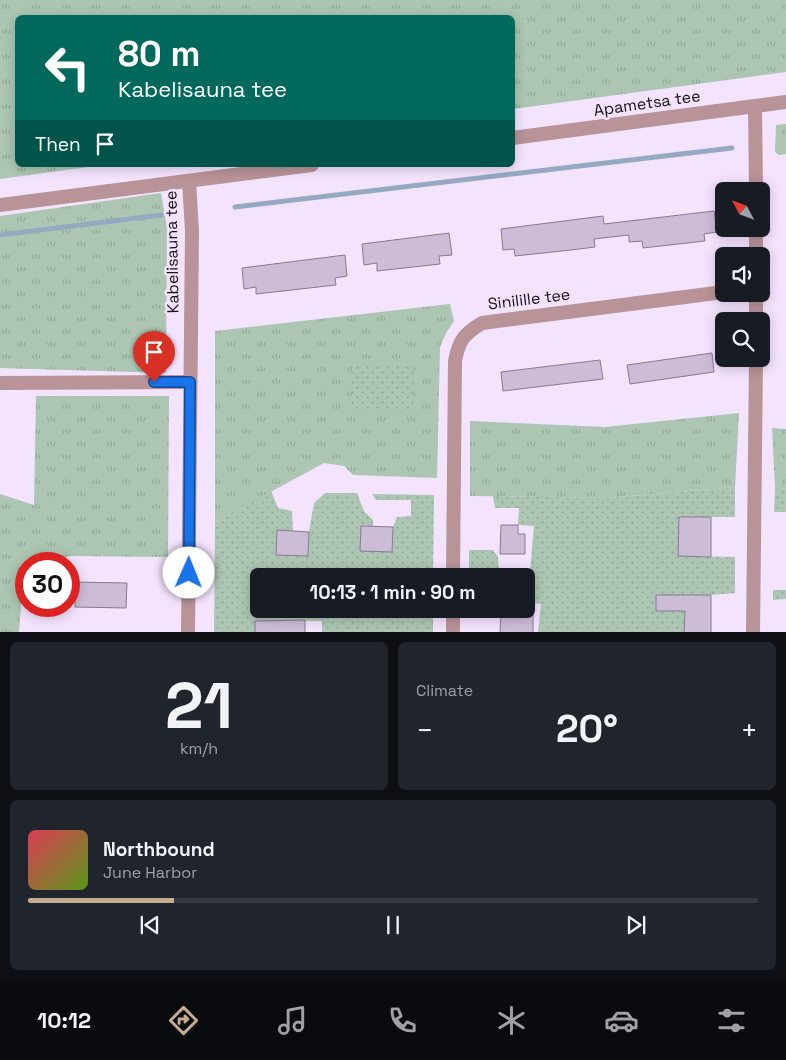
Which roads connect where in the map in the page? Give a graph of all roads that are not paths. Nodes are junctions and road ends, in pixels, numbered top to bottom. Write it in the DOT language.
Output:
graph roads {
  1 [pos="786,102"];
  2 [pos="755,106"];
  3 [pos="515,138"];
  4 [pos="297,167"];
  5 [pos="189,181"];
  6 [pos="756,182"];
  7 [pos="0,205"];
  8 [pos="715,293"];
  9 [pos="756,367"];
  10 [pos="190,382"];
  11 [pos="0,383"];
  12 [pos="453,568"];
  13 [pos="453,618"];
  14 [pos="188,632"];
  15 [pos="453,632"];
  16 [pos="753,632"];
  1 -- 2 [label="street, Apametsa tee"];
  2 -- 3 [label="street, Apametsa tee"];
  2 -- 6 [label="street"];
  4 -- 5 [label="street"];
  5 -- 7 [label="street"];
  5 -- 10 [label="street, Kabelisauna tee"];
  8 -- 12 [label="street, Sinilille tee"];
  9 -- 16 [label="street"];
  10 -- 11 [label="street"];
  10 -- 14 [label="street, Kabelisauna tee"];
  13 -- 15 [label="street"];
}
